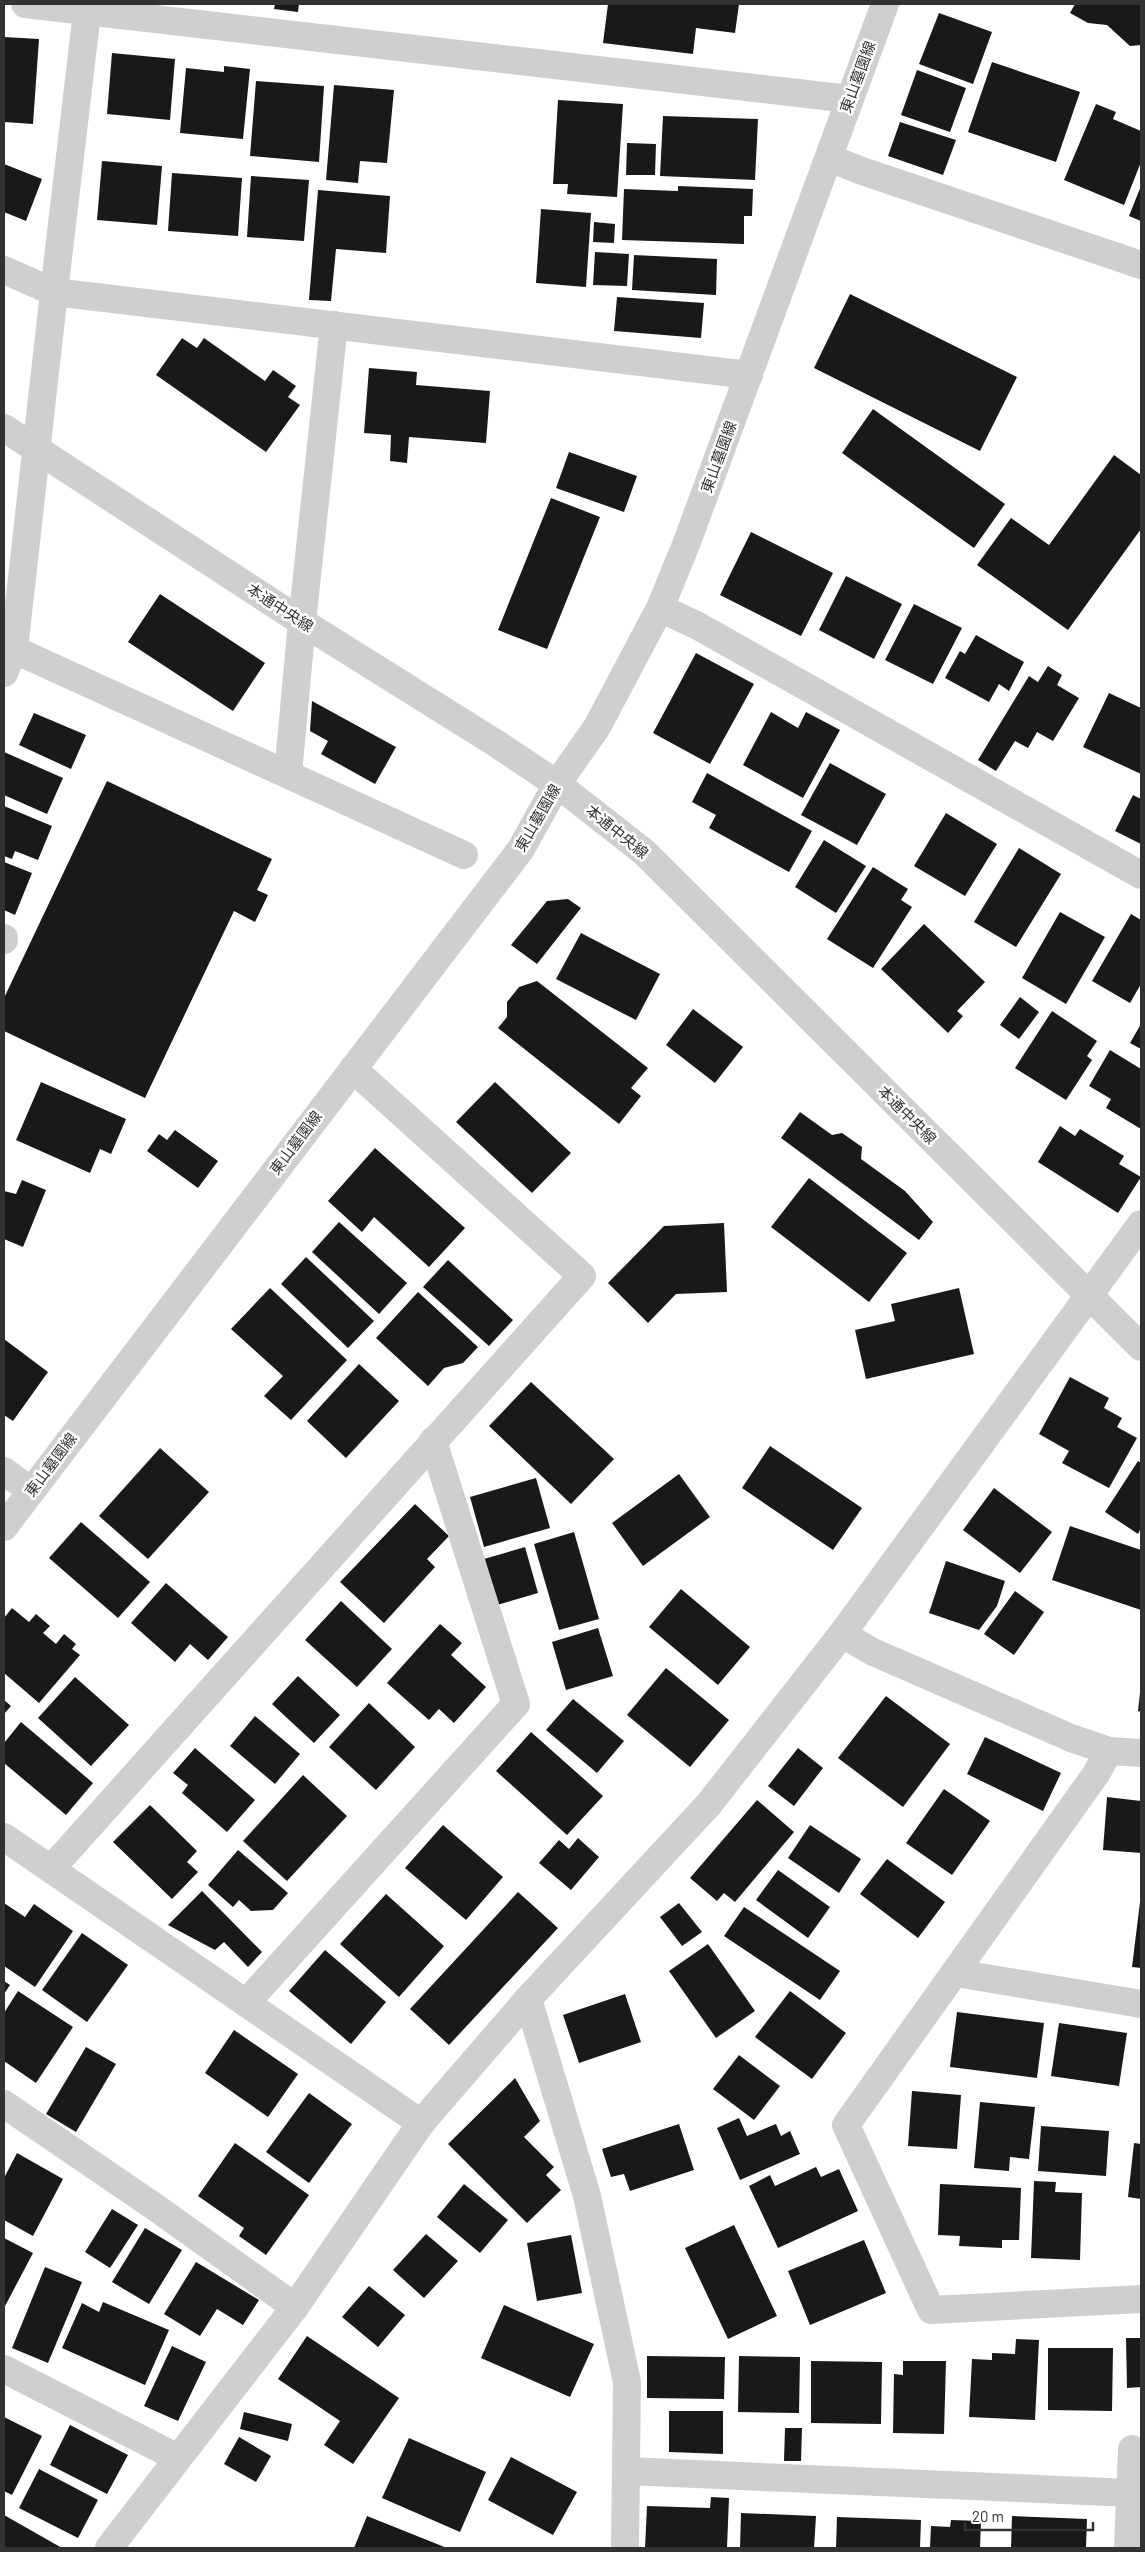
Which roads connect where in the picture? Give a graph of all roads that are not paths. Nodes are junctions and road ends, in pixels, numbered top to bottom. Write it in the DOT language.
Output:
graph roads {
  1 [pos="25,4"];
  2 [pos="885,4"];
  3 [pos="87,7"];
  4 [pos="850,99"];
  5 [pos="829,158"];
  6 [pos="1141,266"];
  7 [pos="4,270"];
  8 [pos="54,292"];
  9 [pos="334,325"];
  10 [pos="749,375"];
  11 [pos="4,428"];
  12 [pos="35,448"];
  13 [pos="660,608"];
  14 [pos="302,622"];
  15 [pos="7,656"];
  16 [pos="288,774"];
  17 [pos="557,784"];
  18 [pos="464,855"];
  19 [pos="1141,875"];
  20 [pos="353,1068"];
  21 [pos="1141,1224"];
  22 [pos="1088,1297"];
  23 [pos="1141,1347"];
  24 [pos="433,1441"];
  25 [pos="4,1471"];
  26 [pos="31,1491"];
  27 [pos="4,1527"];
  28 [pos="842,1634"];
  29 [pos="1109,1751"];
  30 [pos="1141,1753"];
  31 [pos="4,1837"];
  32 [pos="51,1869"];
  33 [pos="956,1973"];
  34 [pos="528,1998"];
  35 [pos="246,2004"];
  36 [pos="1141,2004"];
  37 [pos="4,2104"];
  38 [pos="421,2123"];
  39 [pos="1141,2299"];
  40 [pos="295,2307"];
  41 [pos="4,2370"];
  42 [pos="1132,2449"];
  43 [pos="178,2458"];
  44 [pos="627,2472"];
  45 [pos="1130,2493"];
  46 [pos="109,2548"];
  47 [pos="625,2548"];
  48 [pos="1128,2548"];
  1 -- 3 [label="street"];
  2 -- 4 [label="street, 東山墓園線"];
  3 -- 4 [label="street"];
  3 -- 8 [label="street"];
  4 -- 5 [label="street, 東山墓園線"];
  5 -- 6 [label="street"];
  5 -- 10 [label="street, 東山墓園線"];
  7 -- 8 [label="street"];
  8 -- 9 [label="street"];
  8 -- 12 [label="street"];
  9 -- 10 [label="street"];
  9 -- 14 [label="street"];
  10 -- 13 [label="street, 東山墓園線"];
  11 -- 12 [label="street, 本通中央線"];
  12 -- 14 [label="street, 本通中央線"];
  12 -- 15 [label="street"];
  13 -- 17 [label="street, 東山墓園線"];
  13 -- 19 [label="street"];
  14 -- 16 [label="street"];
  14 -- 17 [label="street, 本通中央線"];
  15 -- 16 [label="street"];
  16 -- 18 [label="street"];
  17 -- 20 [label="street, 東山墓園線"];
  17 -- 22 [label="street, 本通中央線"];
  20 -- 24 [label="street"];
  20 -- 26 [label="street, 東山墓園線"];
  21 -- 22 [label="street"];
  22 -- 23 [label="street, 本通中央線"];
  22 -- 28 [label="street"];
  24 -- 32 [label="street"];
  24 -- 35 [label="street"];
  25 -- 26 [label="street"];
  26 -- 27 [label="street, 東山墓園線"];
  28 -- 29 [label="street"];
  28 -- 34 [label="street"];
  29 -- 30 [label="street"];
  29 -- 33 [label="street"];
  31 -- 32 [label="street"];
  32 -- 35 [label="street"];
  33 -- 36 [label="street"];
  33 -- 39 [label="street"];
  34 -- 38 [label="street"];
  34 -- 44 [label="street"];
  35 -- 38 [label="street"];
  37 -- 40 [label="street"];
  38 -- 40 [label="street"];
  40 -- 43 [label="street"];
  41 -- 43 [label="street"];
  42 -- 45 [label="street"];
  43 -- 46 [label="street"];
  44 -- 45 [label="street"];
  44 -- 47 [label="street"];
  45 -- 48 [label="street"];
}
